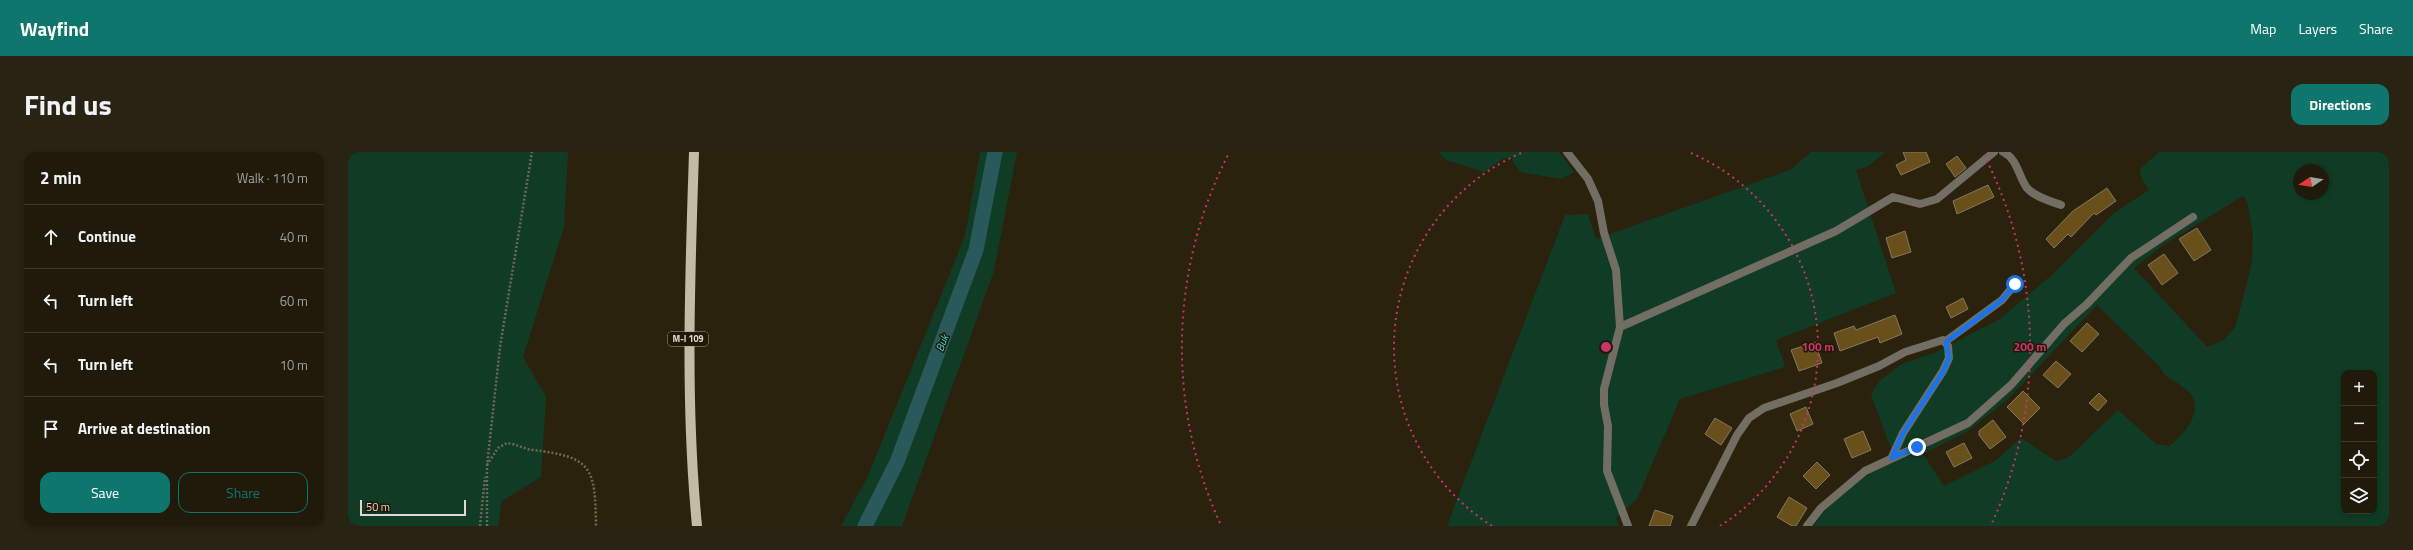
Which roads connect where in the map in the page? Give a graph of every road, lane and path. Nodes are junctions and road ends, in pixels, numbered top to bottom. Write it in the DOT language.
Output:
graph roads {
  1 [pos="532,152"];
  2 [pos="694,152"];
  3 [pos="1567,152"];
  4 [pos="1994,152"];
  5 [pos="2003,152"];
  6 [pos="2061,205"];
  7 [pos="2193,217"];
  8 [pos="2015,284"];
  9 [pos="1620,327"];
  10 [pos="1946,342"];
  11 [pos="1892,458"];
  12 [pos="487,466"];
  13 [pos="480,526"];
  14 [pos="487,526"];
  15 [pos="596,526"];
  16 [pos="697,526"];
  17 [pos="1628,526"];
  18 [pos="1691,526"];
  19 [pos="1807,526"];
  1 -- 12 [label="path"];
  2 -- 16 [label="main road, M-I 109"];
  3 -- 9 [label="street"];
  4 -- 9 [label="street"];
  5 -- 6 [label="street"];
  7 -- 11 [label="street"];
  8 -- 10 [label="street"];
  9 -- 17 [label="street"];
  10 -- 11 [label="street"];
  10 -- 18 [label="street"];
  11 -- 19 [label="street"];
  12 -- 13 [label="path"];
  12 -- 14 [label="path"];
  12 -- 15 [label="path"];
}
